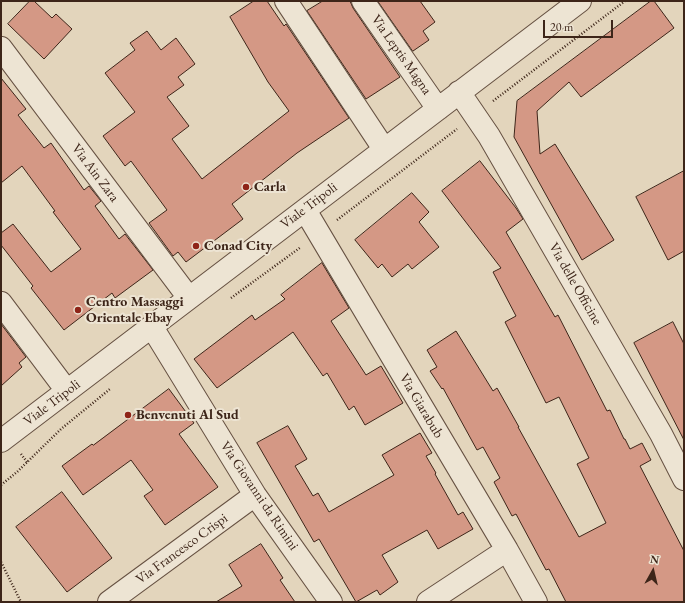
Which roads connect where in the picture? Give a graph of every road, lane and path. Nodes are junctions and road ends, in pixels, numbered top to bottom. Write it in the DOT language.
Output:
graph roads {
  1 [pos="286,1"];
  2 [pos="363,1"];
  3 [pos="580,1"];
  4 [pos="1,48"];
  5 [pos="459,92"];
  6 [pos="438,109"];
  7 [pos="384,149"];
  8 [pos="305,210"];
  9 [pos="189,298"];
  10 [pos="1,303"];
  11 [pos="152,327"];
  12 [pos="66,391"];
  13 [pos="1,441"];
  14 [pos="17,472"];
  15 [pos="684,479"];
  16 [pos="1,485"];
  17 [pos="255,495"];
  18 [pos="507,550"];
  19 [pos="1,562"];
  20 [pos="21,602"];
  21 [pos="109,602"];
  22 [pos="331,602"];
  23 [pos="428,602"];
  24 [pos="536,602"];
  1 -- 7 [label="street"];
  2 -- 6 [label="street, Via Leptis Magna"];
  3 -- 5 [label="street, Viale Tripoli"];
  4 -- 9 [label="street, Via Ain Zara"];
  5 -- 6 [label="street, Viale Tripoli"];
  5 -- 15 [label="street, Via delle Officine"];
  6 -- 7 [label="street, Viale Tripoli"];
  7 -- 8 [label="street, Viale Tripoli"];
  8 -- 9 [label="street, Viale Tripoli"];
  8 -- 18 [label="street, Via Giarabub"];
  9 -- 11 [label="street, Viale Tripoli"];
  10 -- 12 [label="street"];
  11 -- 12 [label="street, Viale Tripoli"];
  11 -- 17 [label="street, Via Giovanni da Rimini"];
  12 -- 13 [label="street, Viale Tripoli"];
  14 -- 16 [label="path"];
  17 -- 21 [label="street, Via Francesco Crispi"];
  17 -- 22 [label="street, Via Giovanni da Rimini"];
  18 -- 23 [label="street"];
  18 -- 24 [label="street, Via Giarabub"];
  19 -- 20 [label="path"];
}
